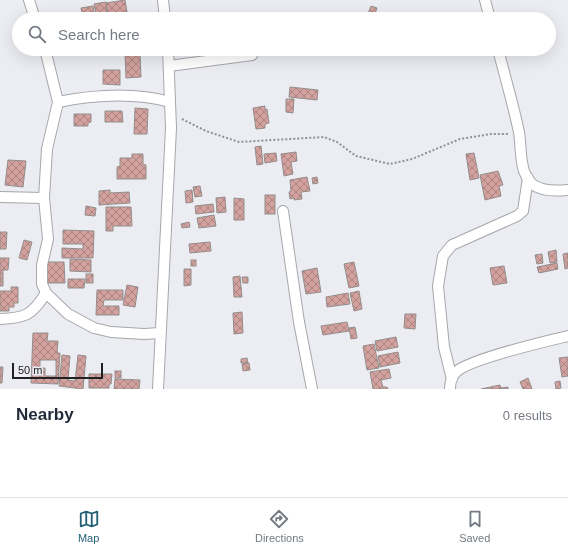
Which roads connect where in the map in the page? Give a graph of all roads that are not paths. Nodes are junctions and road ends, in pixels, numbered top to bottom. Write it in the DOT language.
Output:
graph roads {
  1 [pos="29,0"];
  2 [pos="164,0"];
  3 [pos="484,0"];
  4 [pos="33,12"];
  5 [pos="165,12"];
  6 [pos="488,12"];
  7 [pos="47,56"];
  8 [pos="168,56"];
  9 [pos="244,56"];
  10 [pos="500,56"];
  11 [pos="169,66"];
  12 [pos="58,102"];
  13 [pos="170,106"];
  14 [pos="528,178"];
  15 [pos="568,190"];
  16 [pos="0,197"];
  17 [pos="44,198"];
  18 [pos="283,211"];
  19 [pos="46,293"];
  20 [pos="0,318"];
  21 [pos="160,334"];
  22 [pos="568,336"];
  23 [pos="452,379"];
  24 [pos="158,389"];
  25 [pos="312,389"];
  26 [pos="450,389"];
  1 -- 4 [label="street"];
  2 -- 5 [label="street"];
  3 -- 6 [label="street"];
  7 -- 12 [label="street"];
  8 -- 11 [label="street"];
  9 -- 11 [label="street"];
  10 -- 14 [label="street"];
  11 -- 13 [label="street"];
  12 -- 13 [label="street"];
  12 -- 17 [label="street"];
  13 -- 21 [label="street"];
  14 -- 15 [label="street"];
  14 -- 23 [label="street"];
  16 -- 17 [label="street"];
  17 -- 19 [label="street"];
  18 -- 25 [label="street"];
  19 -- 20 [label="street"];
  19 -- 21 [label="street"];
  21 -- 24 [label="street"];
  22 -- 23 [label="street"];
  23 -- 26 [label="street"];
}
